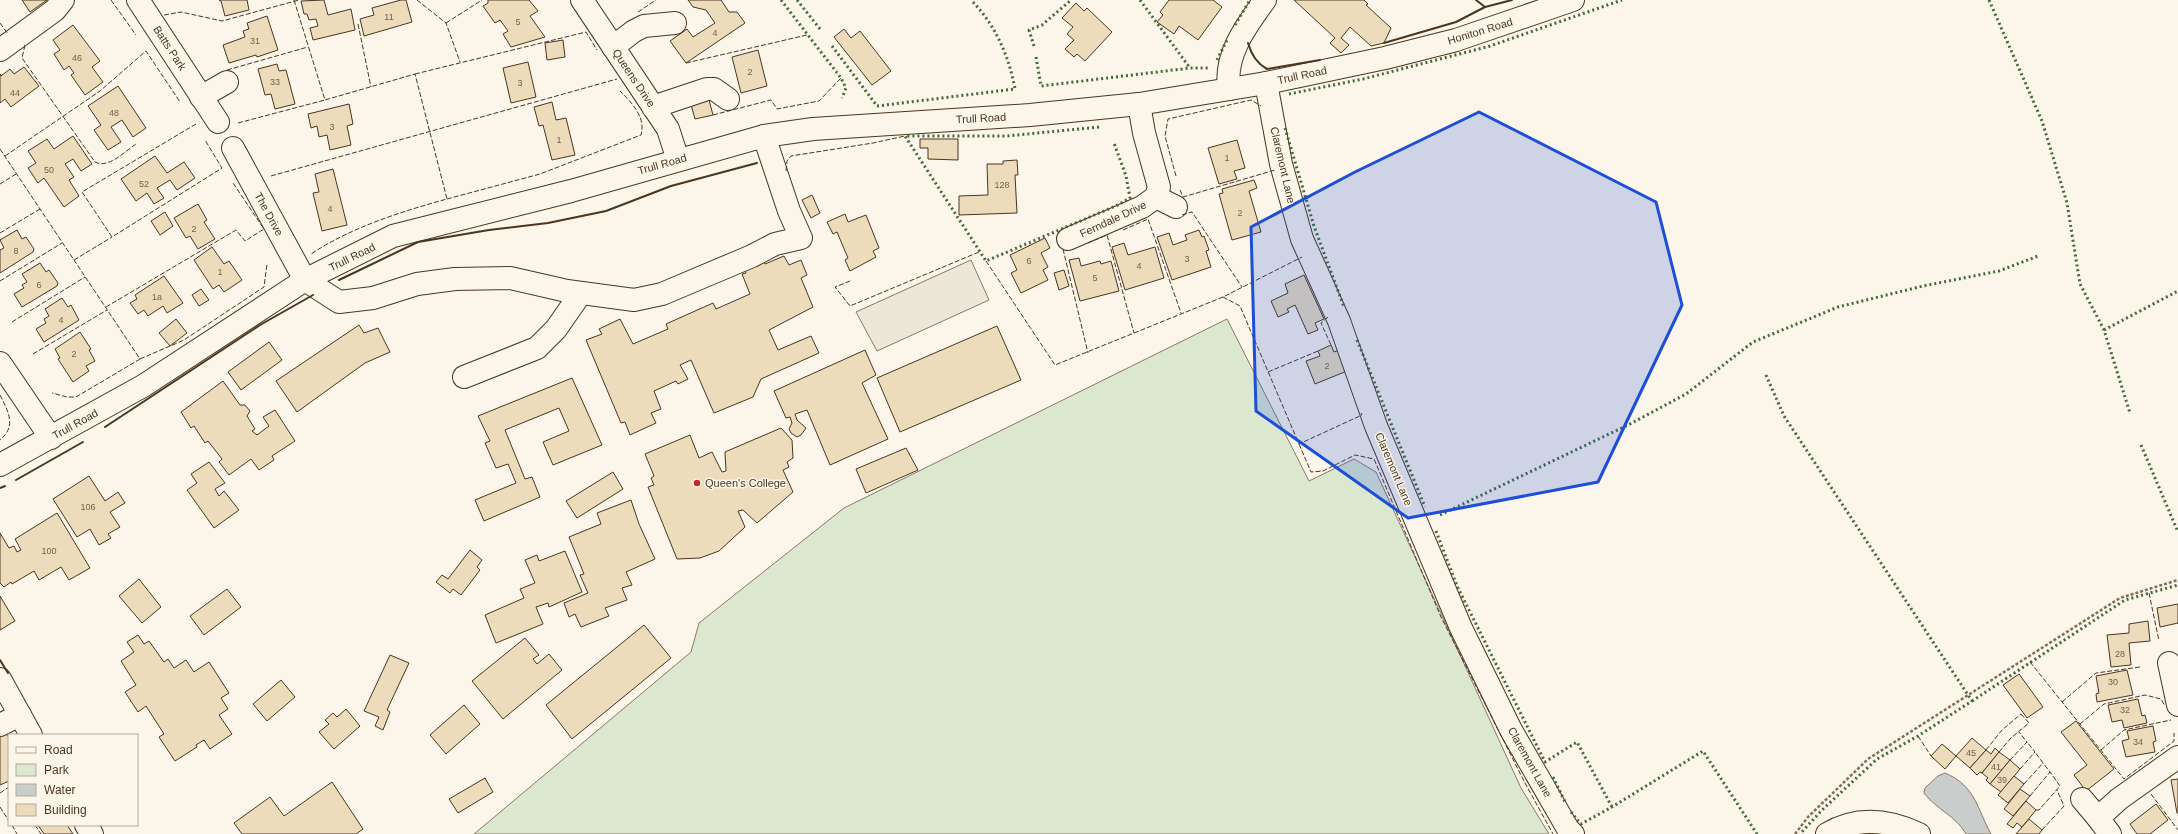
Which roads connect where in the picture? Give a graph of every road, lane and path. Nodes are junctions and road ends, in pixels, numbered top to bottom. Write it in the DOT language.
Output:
graph roads {
  1 [pos="63,0"];
  2 [pos="138,0"];
  3 [pos="582,0"];
  4 [pos="1264,0"];
  5 [pos="1573,0"];
  6 [pos="675,23"];
  7 [pos="613,48"];
  8 [pos="0,50"];
  9 [pos="1385,58"];
  10 [pos="227,82"];
  11 [pos="1266,83"];
  12 [pos="1229,89"];
  13 [pos="201,97"];
  14 [pos="728,100"];
  15 [pos="1139,104"];
  16 [pos="653,107"];
  17 [pos="218,122"];
  18 [pos="764,136"];
  19 [pos="233,148"];
  20 [pos="678,160"];
  21 [pos="1156,197"];
  22 [pos="1176,207"];
  23 [pos="1068,239"];
  24 [pos="305,280"];
  25 [pos="581,293"];
  26 [pos="0,363"];
  27 [pos="464,377"];
  28 [pos="51,438"];
  29 [pos="0,465"];
  30 [pos="2178,580"];
  31 [pos="2170,663"];
  32 [pos="0,679"];
  33 [pos="2178,705"];
  34 [pos="20,715"];
  35 [pos="0,725"];
  36 [pos="30,734"];
  37 [pos="2178,757"];
  38 [pos="2082,799"];
  39 [pos="2104,826"];
  40 [pos="1574,834"];
  41 [pos="1795,834"];
  42 [pos="1827,834"];
  43 [pos="1919,834"];
  1 -- 8 [label="street"];
  2 -- 13 [label="street, Batts Park"];
  3 -- 7 [label="street, Queens Drive"];
  4 -- 12 [label="street"];
  5 -- 9 [label="street, Honiton Road"];
  6 -- 7 [label="street"];
  7 -- 16 [label="street, Queens Drive"];
  9 -- 11 [label="street, Trull Road"];
  10 -- 13 [label="street"];
  11 -- 12 [label="street, Trull Road"];
  11 -- 40 [label="street, Claremont Lane"];
  12 -- 15 [label="street, Trull Road"];
  13 -- 17 [label="street, Batts Park"];
  14 -- 16 [label="street"];
  15 -- 18 [label="street, Trull Road"];
  15 -- 21 [label="street, Ferndale Drive"];
  16 -- 20 [label="street, Queens Drive"];
  18 -- 20 [label="street, Trull Road"];
  18 -- 25 [label="street"];
  19 -- 24 [label="street, The Drive"];
  20 -- 24 [label="street, Trull Road"];
  21 -- 22 [label="street, Ferndale Drive"];
  21 -- 23 [label="street, Ferndale Drive"];
  24 -- 25 [label="street"];
  24 -- 28 [label="street, Trull Road"];
  25 -- 27 [label="street"];
  26 -- 28 [label="street"];
  28 -- 29 [label="street, Trull Road"];
  30 -- 41 [label="path"];
  31 -- 33 [label="street"];
  32 -- 34 [label="street"];
  34 -- 35 [label="street"];
  34 -- 36 [label="street"];
  37 -- 39 [label="street"];
  38 -- 39 [label="street"];
  42 -- 43 [label="street"];
}
